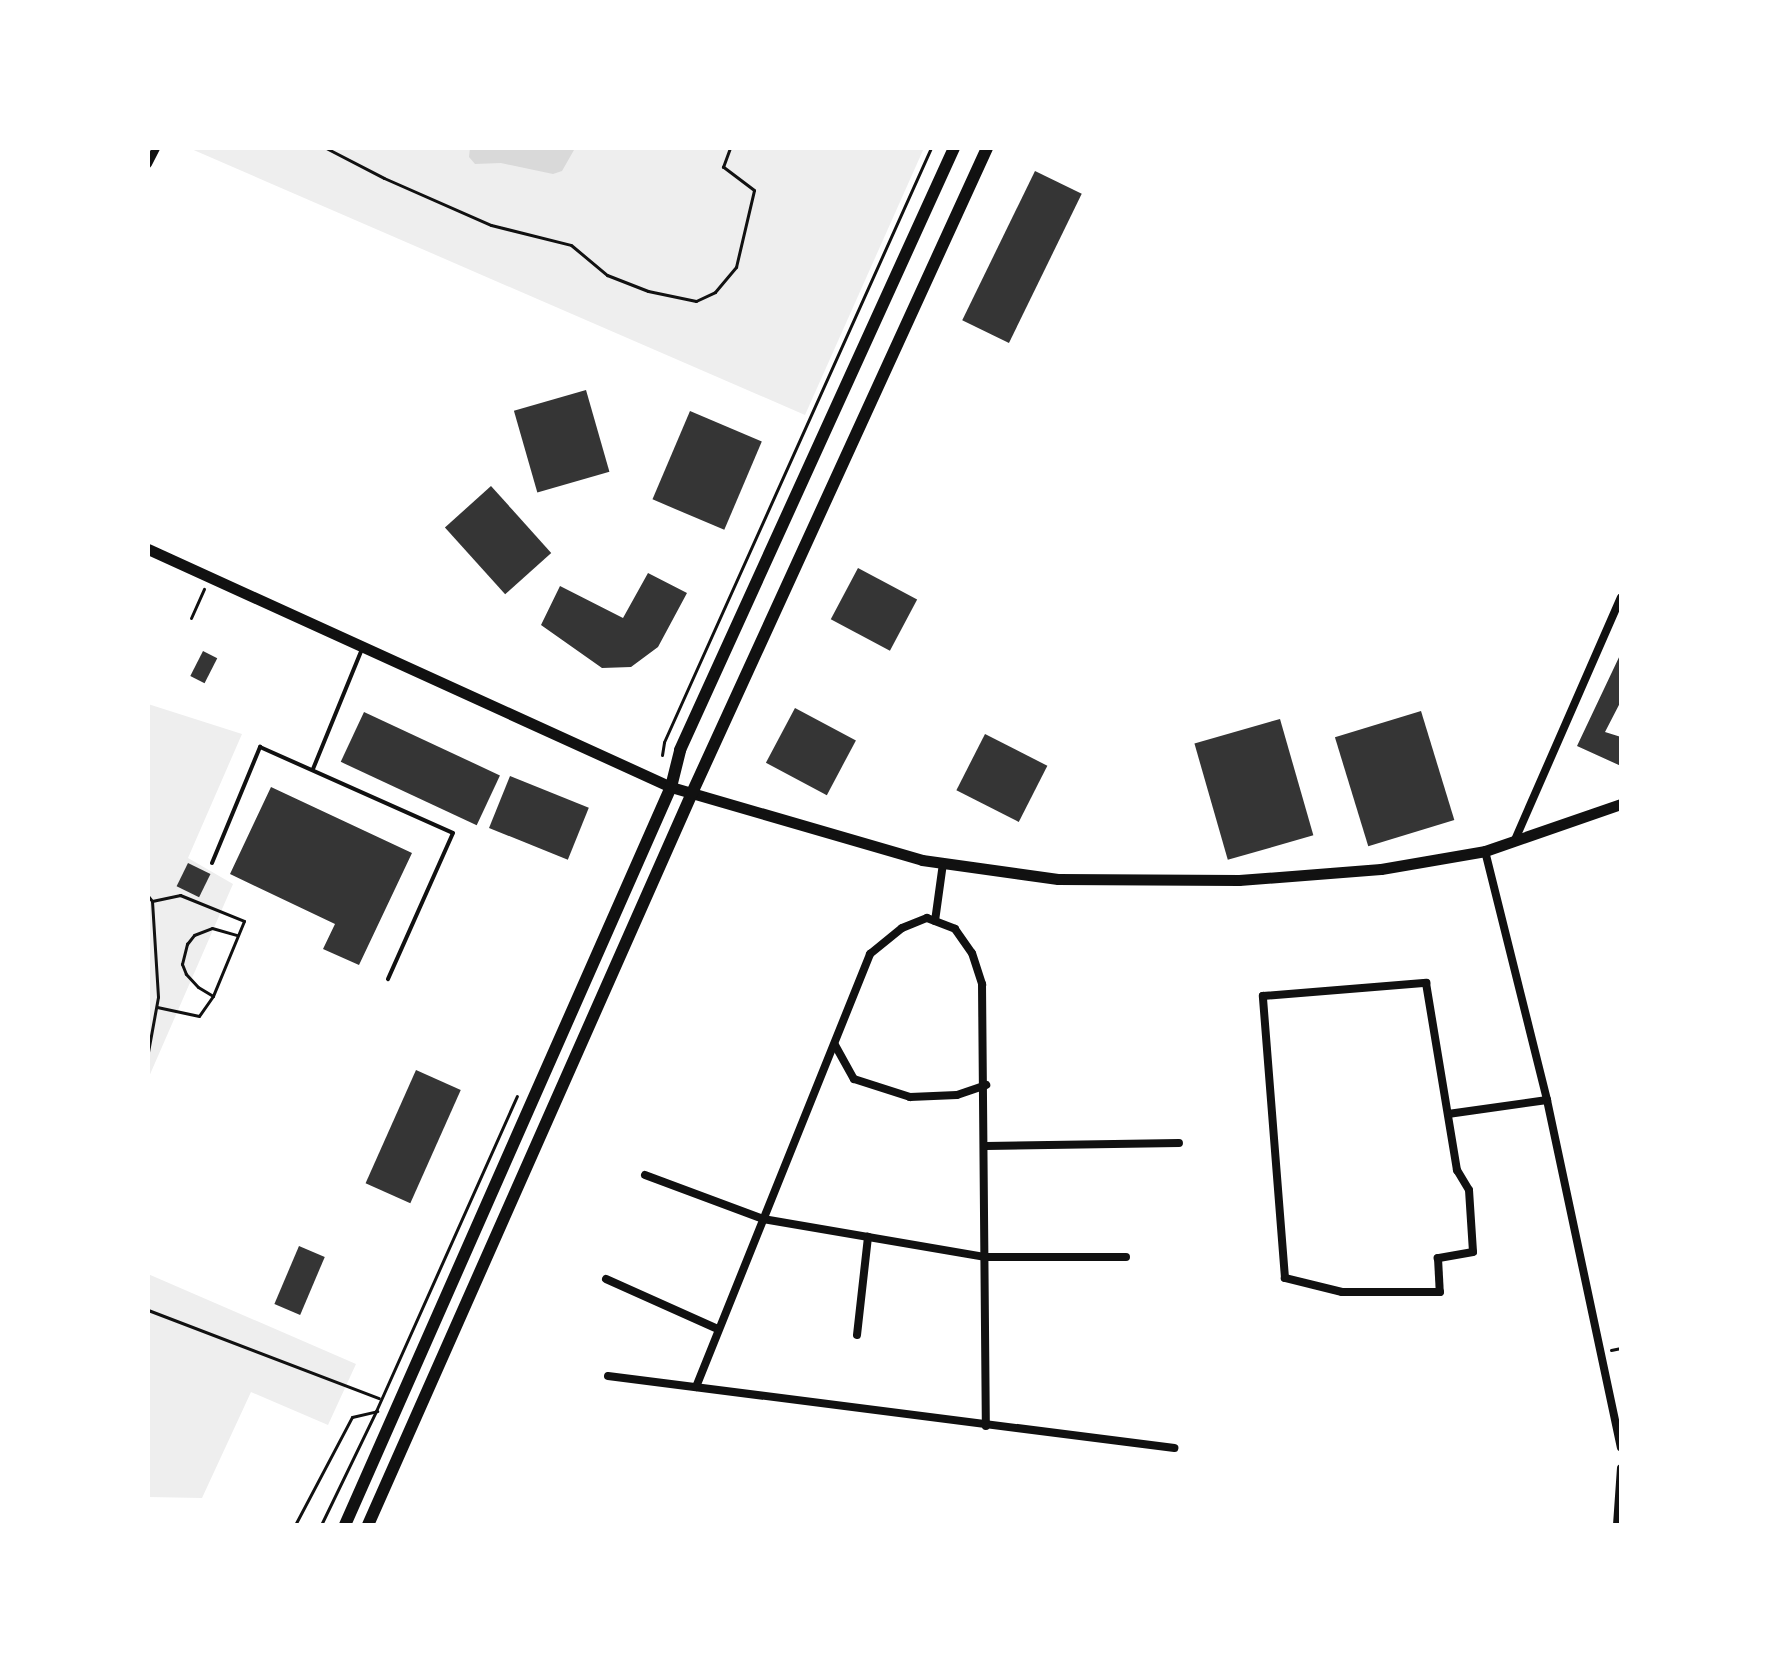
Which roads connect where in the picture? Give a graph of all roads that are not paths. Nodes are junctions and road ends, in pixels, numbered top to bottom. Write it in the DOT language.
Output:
graph roads {
  1 [pos="156,148"];
  2 [pos="954,148"];
  3 [pos="987,148"];
  4 [pos="148,164"];
  5 [pos="148,549"];
  6 [pos="1621,597"];
  7 [pos="363,647"];
  8 [pos="313,769"];
  9 [pos="671,787"];
  10 [pos="692,793"];
  11 [pos="1621,804"];
  12 [pos="1514,842"];
  13 [pos="1485,851"];
  14 [pos="212,863"];
  15 [pos="943,863"];
  16 [pos="935,921"];
  17 [pos="388,979"];
  18 [pos="835,1045"];
  19 [pos="986,1085"];
  20 [pos="1547,1100"];
  21 [pos="1448,1114"];
  22 [pos="1179,1143"];
  23 [pos="986,1146"];
  24 [pos="645,1175"];
  25 [pos="763,1219"];
  26 [pos="868,1237"];
  27 [pos="986,1257"];
  28 [pos="1126,1257"];
  29 [pos="606,1279"];
  30 [pos="718,1329"];
  31 [pos="857,1335"];
  32 [pos="608,1376"];
  33 [pos="696,1387"];
  34 [pos="986,1426"];
  35 [pos="1621,1447"];
  36 [pos="1174,1448"];
  37 [pos="1621,1468"];
  38 [pos="345,1525"];
  39 [pos="368,1525"];
  40 [pos="1617,1525"];
  1 -- 4 [label="street"];
  2 -- 9 [label="main road"];
  3 -- 10 [label="main road"];
  5 -- 7 [label="street"];
  6 -- 12 [label="street"];
  7 -- 8 [label="lane"];
  7 -- 9 [label="street"];
  8 -- 14 [label="lane"];
  8 -- 17 [label="lane"];
  9 -- 10 [label="street"];
  9 -- 38 [label="main road"];
  10 -- 15 [label="street"];
  10 -- 39 [label="main road"];
  11 -- 12 [label="street"];
  12 -- 13 [label="street"];
  13 -- 15 [label="street"];
  13 -- 20 [label="street"];
  15 -- 16 [label="street"];
  16 -- 18 [label="street"];
  16 -- 19 [label="street"];
  18 -- 19 [label="street"];
  18 -- 25 [label="street"];
  19 -- 23 [label="street"];
  20 -- 21 [label="street"];
  20 -- 35 [label="street"];
  21 -- 21 [label="street"];
  22 -- 23 [label="street"];
  23 -- 27 [label="street"];
  24 -- 25 [label="street"];
  25 -- 26 [label="street"];
  25 -- 30 [label="street"];
  26 -- 27 [label="street"];
  26 -- 31 [label="street"];
  27 -- 28 [label="street"];
  27 -- 34 [label="street"];
  29 -- 30 [label="street"];
  30 -- 33 [label="street"];
  32 -- 33 [label="street"];
  33 -- 34 [label="street"];
  34 -- 36 [label="street"];
  37 -- 40 [label="street"];
}
